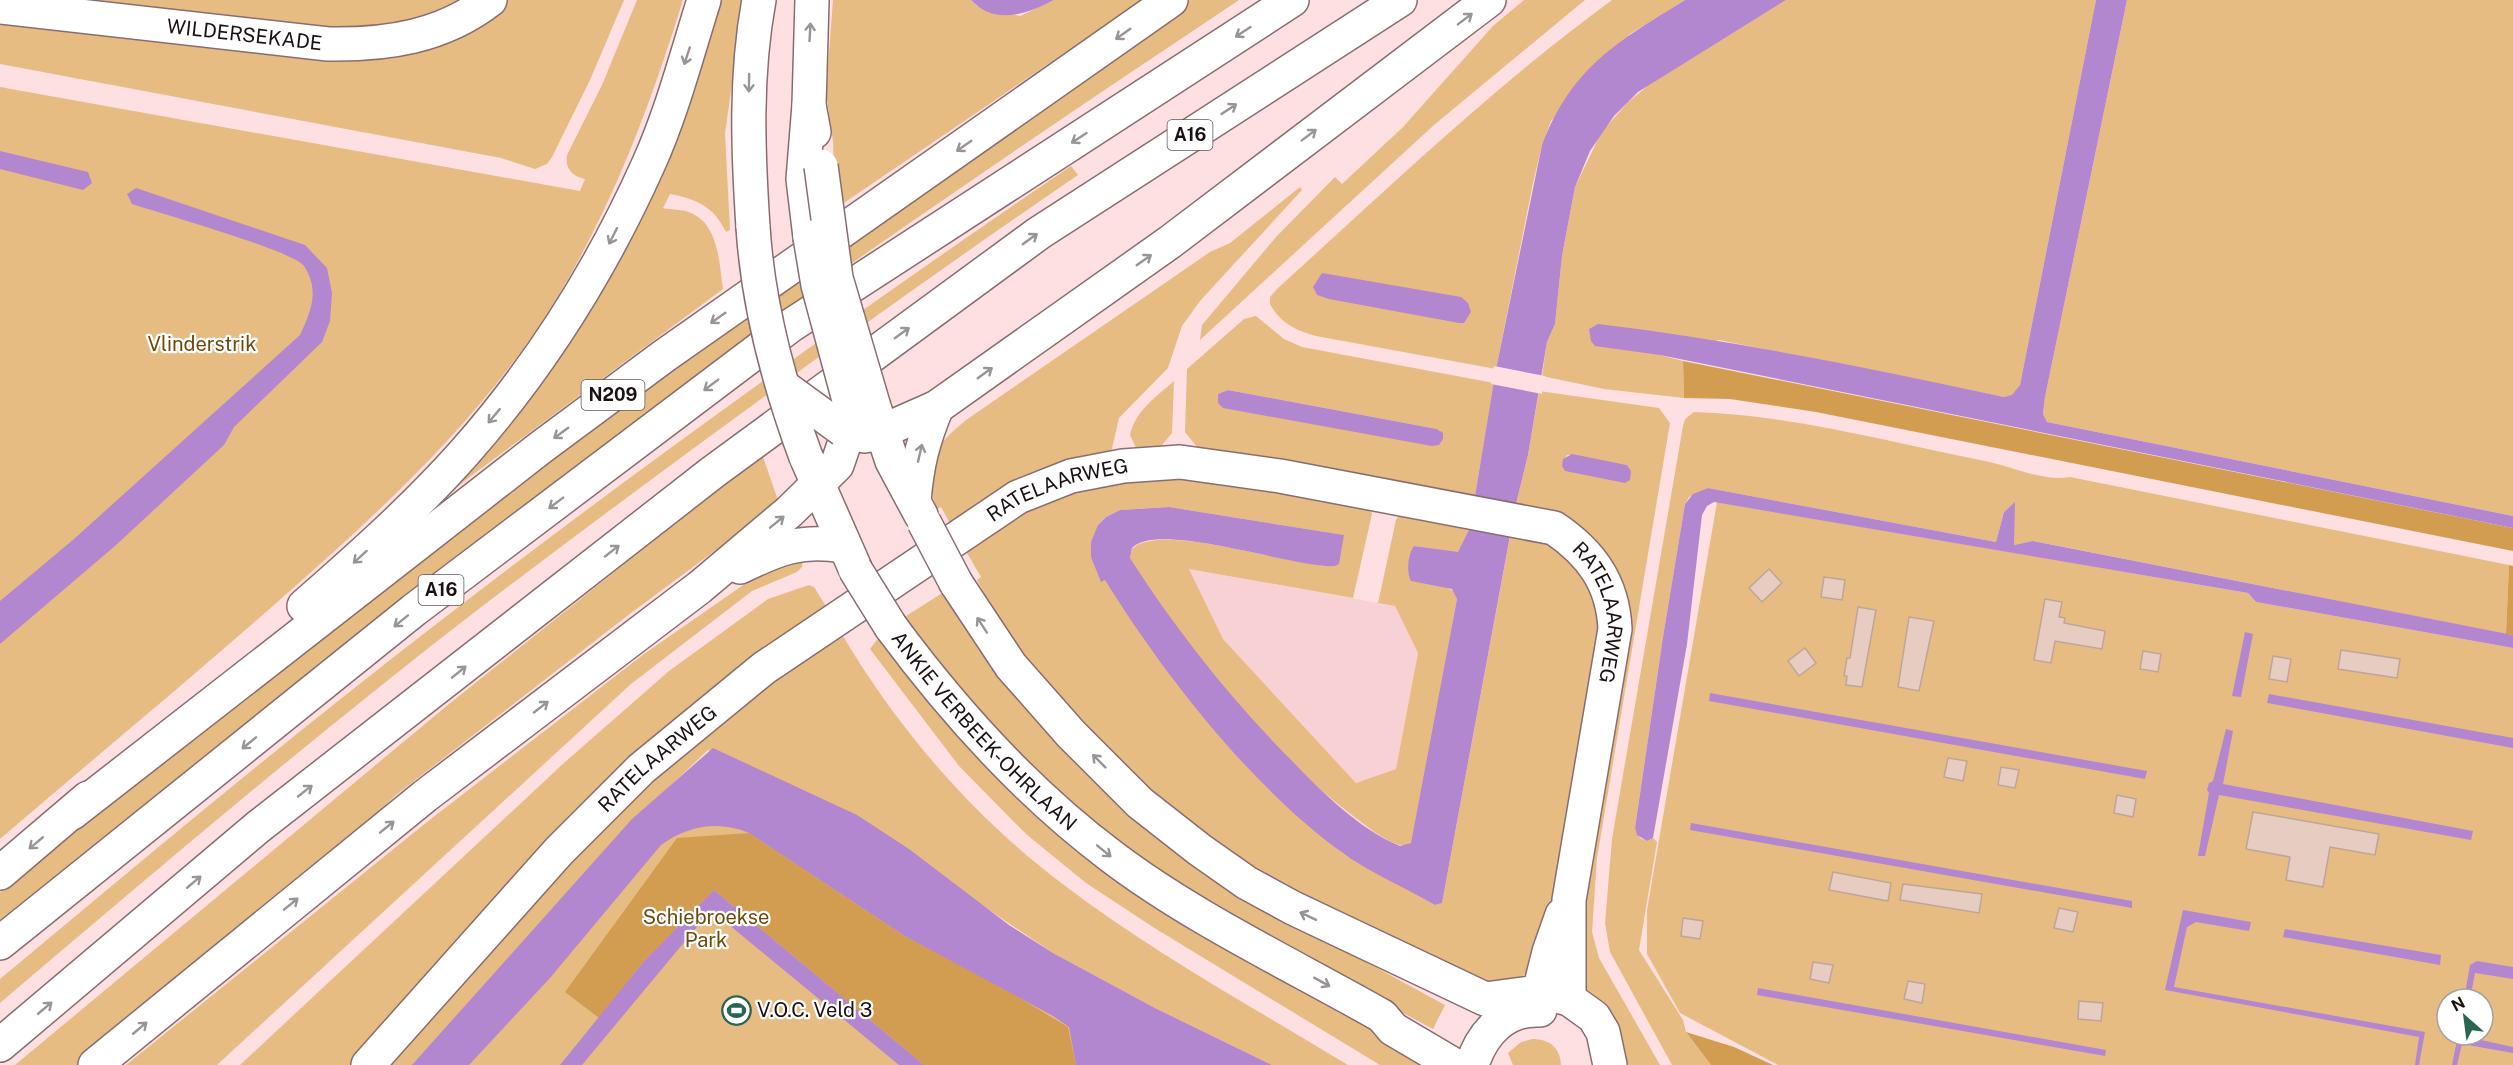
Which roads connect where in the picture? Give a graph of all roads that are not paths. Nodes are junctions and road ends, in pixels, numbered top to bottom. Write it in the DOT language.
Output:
graph roads {
  1 [pos="704,0"];
  2 [pos="759,0"];
  3 [pos="812,0"];
  4 [pos="1171,0"];
  5 [pos="1292,0"];
  6 [pos="1400,0"];
  7 [pos="1489,0"];
  8 [pos="486,3"];
  9 [pos="0,7"];
  10 [pos="812,172"];
  11 [pos="784,387"];
  12 [pos="937,407"];
  13 [pos="858,422"];
  14 [pos="812,472"];
  15 [pos="919,511"];
  16 [pos="849,557"];
  17 [pos="700,587"];
  18 [pos="72,813"];
  19 [pos="0,873"];
  20 [pos="0,943"];
  21 [pos="1547,1000"];
  22 [pos="1498,1011"];
  23 [pos="0,1045"];
  24 [pos="1470,1064"];
  25 [pos="95,1065"];
  26 [pos="368,1065"];
  27 [pos="1590,1065"];
  28 [pos="1610,1065"];
  1 -- 18 [label="main road, one-way"];
  2 -- 11 [label="main road, ANKIE VERBEEK-OHRLAAN, one-way, bridge"];
  10 -- 3 [label="main road, one-way"];
  4 -- 18 [label="main road, N209, one-way"];
  5 -- 20 [label="main road, A16, one-way"];
  23 -- 6 [label="main road, A16, one-way"];
  12 -- 7 [label="main road, one-way"];
  8 -- 9 [label="main road, WILDERSEKADE"];
  10 -- 13 [label="main road, bridge"];
  10 -- 13 [label="main road, bridge"];
  11 -- 13 [label="main road, bridge"];
  11 -- 14 [label="main road, ANKIE VERBEEK-OHRLAAN, bridge"];
  12 -- 13 [label="main road"];
  15 -- 12 [label="main road, one-way"];
  13 -- 14 [label="main road"];
  13 -- 15 [label="main road"];
  14 -- 16 [label="main road, ANKIE VERBEEK-OHRLAAN"];
  17 -- 14 [label="main road, one-way"];
  22 -- 15 [label="main road, one-way, bridge"];
  16 -- 17 [label="main road"];
  16 -- 24 [label="main road, ANKIE VERBEEK-OHRLAAN, one-way, bridge"];
  25 -- 17 [label="main road, one-way"];
  18 -- 19 [label="main road, one-way"];
  21 -- 22 [label="main road"];
  21 -- 26 [label="main road, RATELAARWEG"];
  21 -- 27 [label="main road"];
  21 -- 28 [label="main road"];
  22 -- 24 [label="main road"];
}
